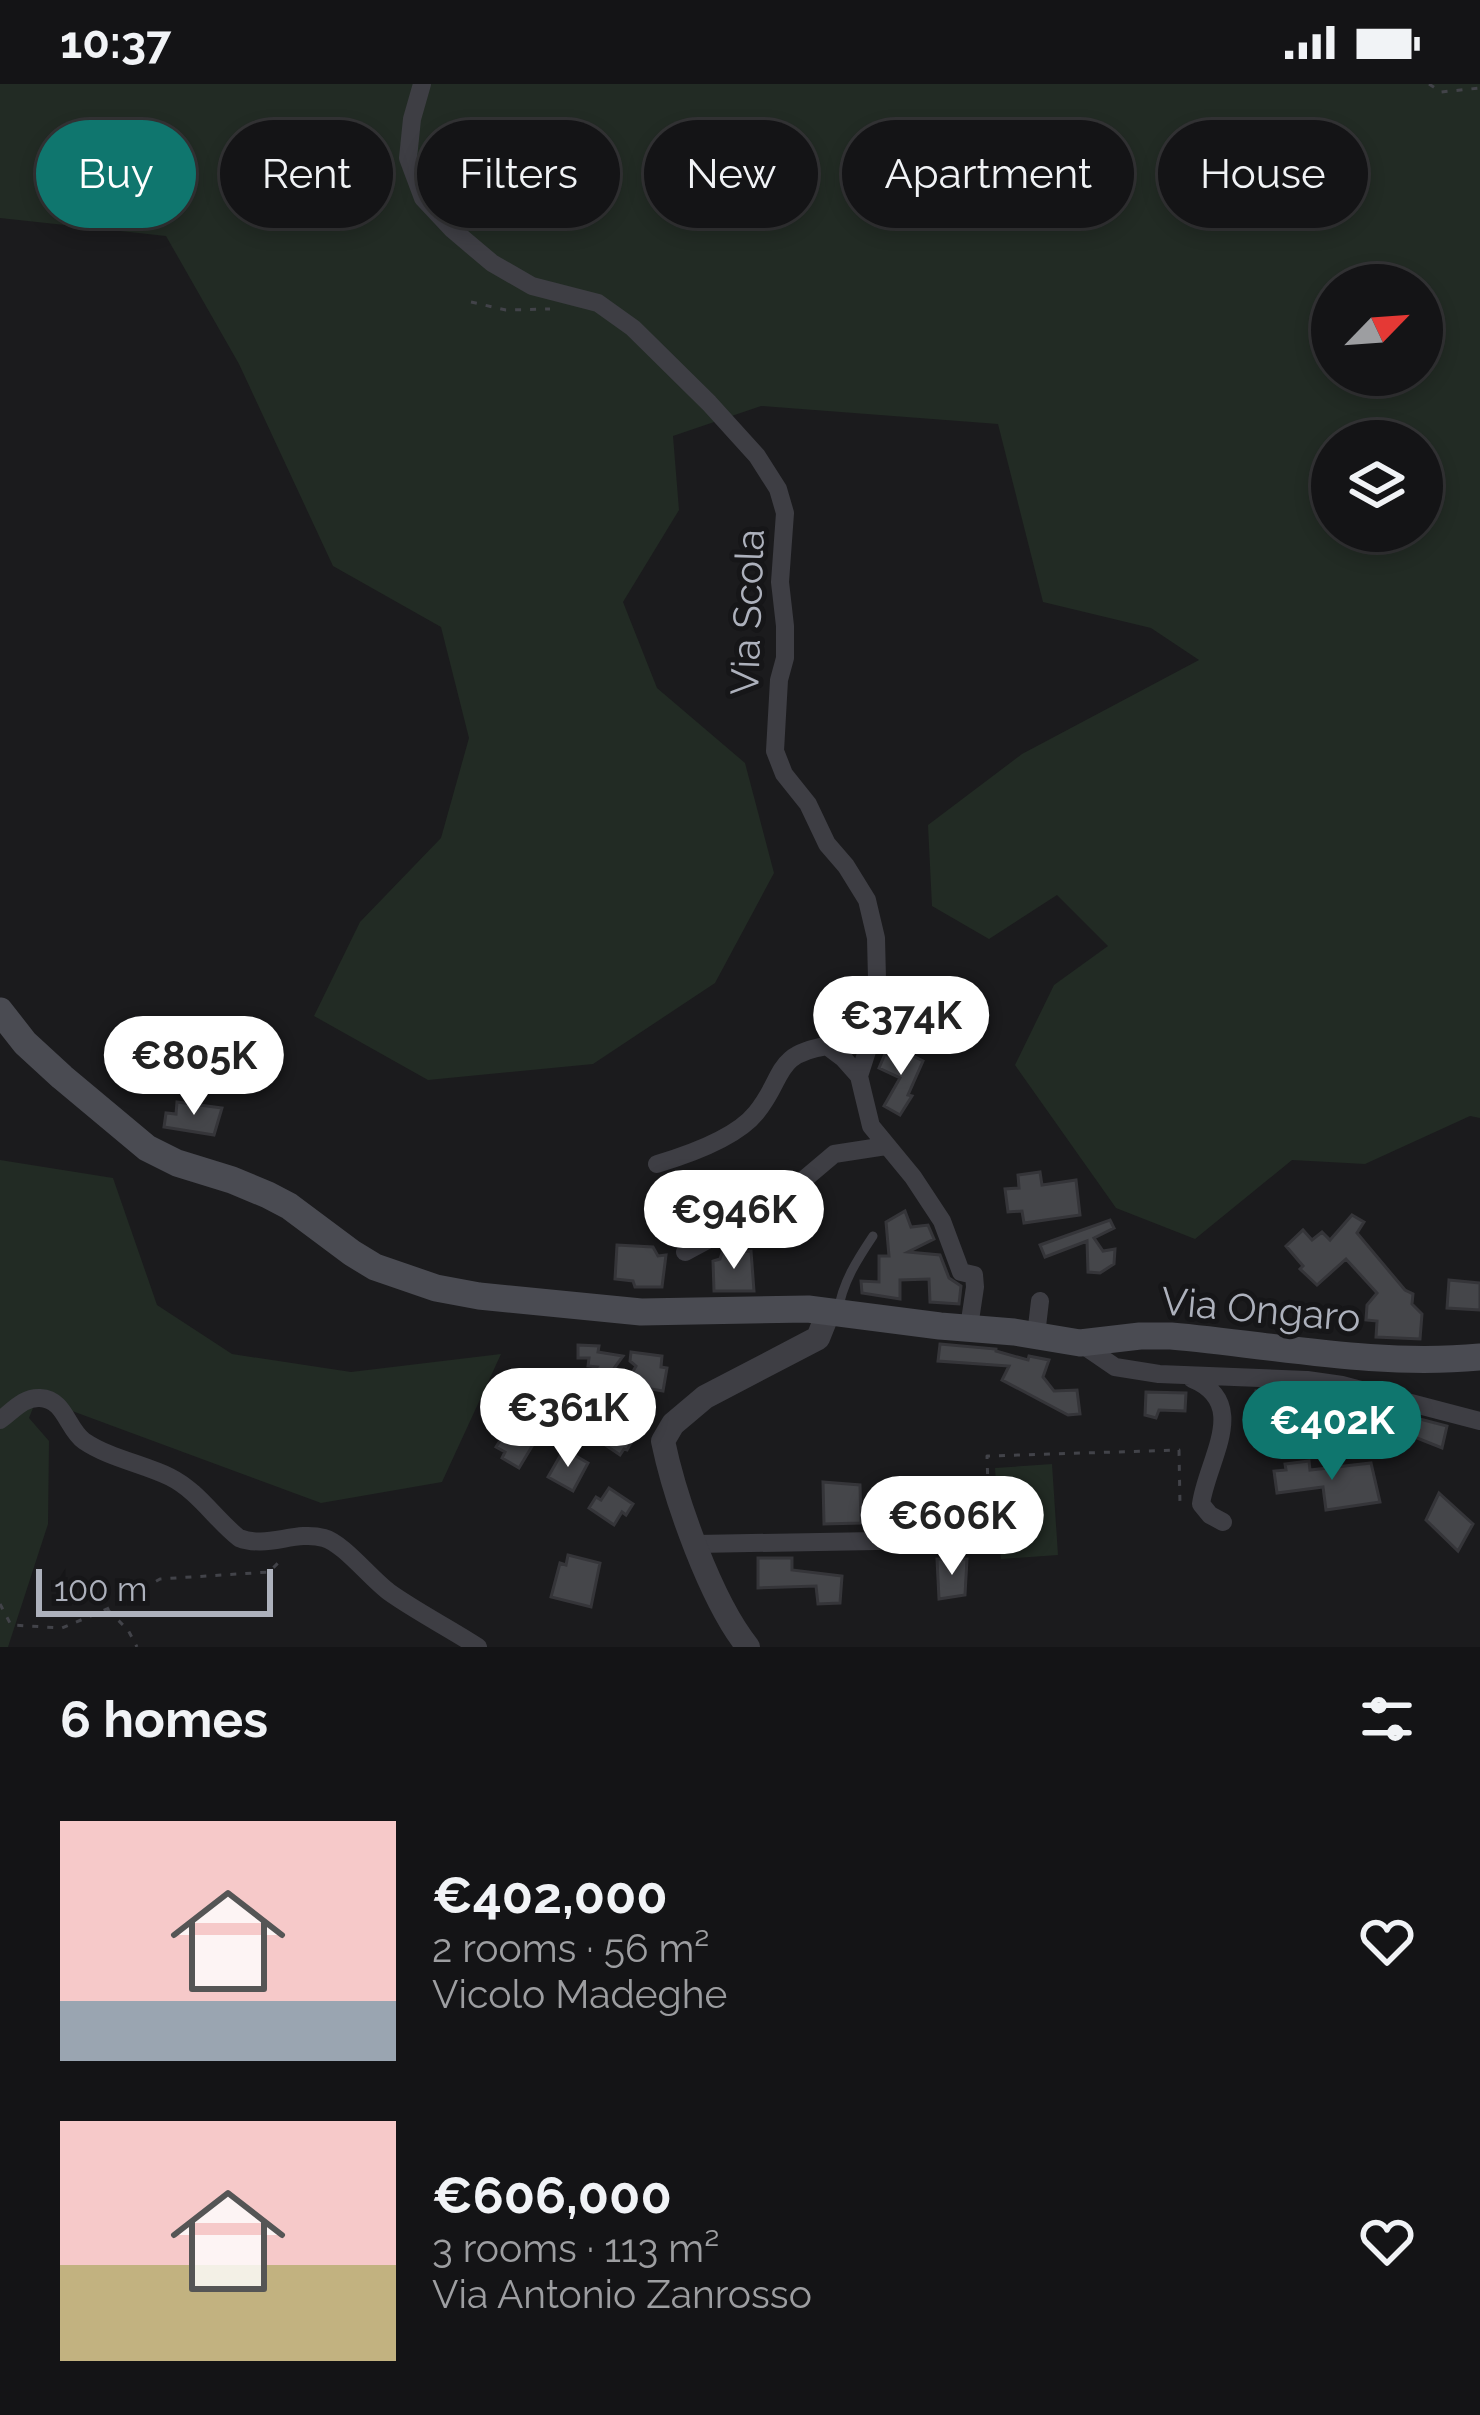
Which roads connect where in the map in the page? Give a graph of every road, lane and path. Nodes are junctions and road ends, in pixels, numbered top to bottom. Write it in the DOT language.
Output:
graph roads {
  1 [pos="422,84"];
  2 [pos="1429,84"];
  3 [pos="1480,88"];
  4 [pos="471,302"];
  5 [pos="558,309"];
  6 [pos="0,1011"];
  7 [pos="860,1076"];
  8 [pos="886,1146"];
  9 [pos="657,1164"];
  10 [pos="873,1236"];
  11 [pos="686,1252"];
  12 [pos="1040,1301"];
  13 [pos="833,1314"];
  14 [pos="969,1327"];
  15 [pos="1036,1335"];
  16 [pos="1080,1343"];
  17 [pos="1480,1357"];
  18 [pos="1182,1375"];
  19 [pos="0,1420"];
  20 [pos="1480,1421"];
  21 [pos="1201,1504"];
  22 [pos="1223,1522"];
  23 [pos="990,1539"];
  24 [pos="696,1544"];
  25 [pos="282,1559"];
  26 [pos="0,1604"];
  27 [pos="107,1609"];
  28 [pos="137,1647"];
  29 [pos="478,1647"];
  30 [pos="748,1647"];
  1 -- 7 [label="street, Via Scola"];
  2 -- 3 [label="path"];
  4 -- 5 [label="path"];
  6 -- 13 [label="main road, Via Ongaro"];
  7 -- 8 [label="street, Via Scola"];
  7 -- 9 [label="street"];
  8 -- 11 [label="street"];
  8 -- 14 [label="street, Via Scola"];
  10 -- 13 [label="lane"];
  12 -- 15 [label="street"];
  13 -- 14 [label="main road, Via Ongaro"];
  13 -- 24 [label="street"];
  14 -- 15 [label="main road, Via Ongaro"];
  15 -- 16 [label="main road, Via Ongaro"];
  16 -- 17 [label="main road, Via Ongaro"];
  16 -- 18 [label="street"];
  18 -- 20 [label="street"];
  18 -- 21 [label="street"];
  19 -- 29 [label="street"];
  21 -- 22 [label="street"];
  21 -- 23 [label="path"];
  23 -- 24 [label="street"];
  24 -- 30 [label="street"];
  25 -- 27 [label="path"];
  26 -- 27 [label="path"];
  27 -- 28 [label="path"];
}
